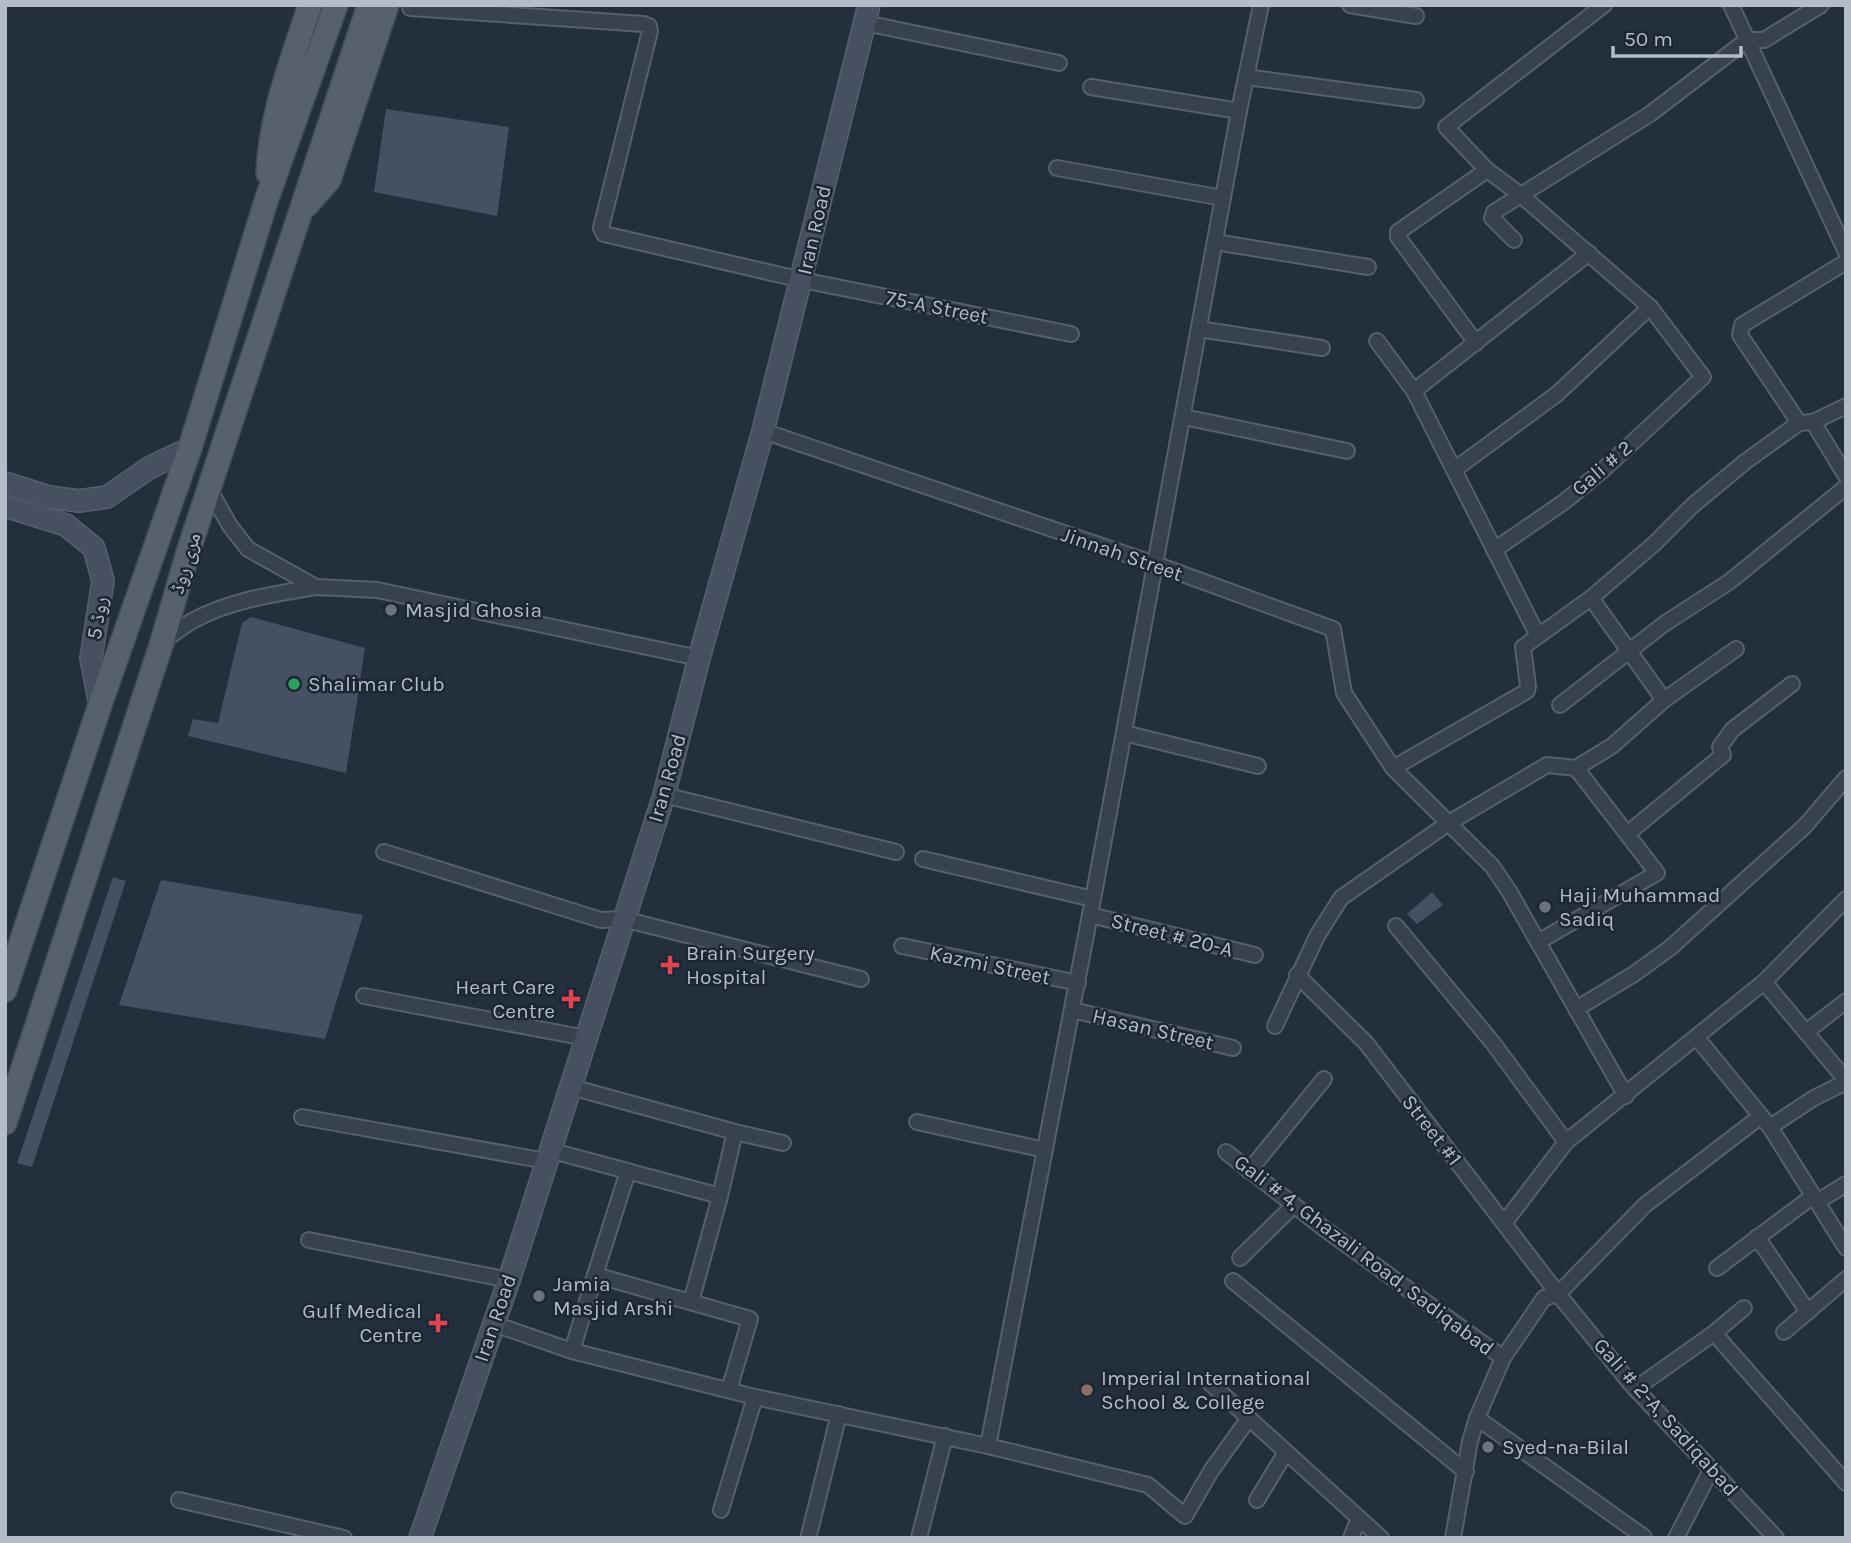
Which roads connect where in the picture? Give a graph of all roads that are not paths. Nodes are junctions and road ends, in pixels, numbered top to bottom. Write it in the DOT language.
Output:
graph roads {
  1 [pos="310,5"];
  2 [pos="336,5"];
  3 [pos="369,5"];
  4 [pos="387,5"];
  5 [pos="1261,5"];
  6 [pos="1350,5"];
  7 [pos="1731,5"];
  8 [pos="1821,5"];
  9 [pos="410,8"];
  10 [pos="1595,8"];
  11 [pos="867,14"];
  12 [pos="1416,16"];
  13 [pos="1747,40"];
  14 [pos="1059,63"];
  15 [pos="1246,77"];
  16 [pos="1091,87"];
  17 [pos="1416,100"];
  18 [pos="1239,111"];
  19 [pos="1057,168"];
  20 [pos="1487,170"];
  21 [pos="1522,196"];
  22 [pos="1223,198"];
  23 [pos="267,201"];
  24 [pos="298,215"];
  25 [pos="1514,240"];
  26 [pos="1215,242"];
  27 [pos="1846,252"];
  28 [pos="1589,253"];
  29 [pos="1846,262"];
  30 [pos="1368,267"];
  31 [pos="802,280"];
  32 [pos="1650,307"];
  33 [pos="1199,329"];
  34 [pos="1071,334"];
  35 [pos="1377,341"];
  36 [pos="1476,343"];
  37 [pos="1322,348"];
  38 [pos="1414,391"];
  39 [pos="1846,406"];
  40 [pos="1184,417"];
  41 [pos="1806,422"];
  42 [pos="763,431"];
  43 [pos="190,448"];
  44 [pos="1347,451"];
  45 [pos="1454,470"];
  46 [pos="1846,475"];
  47 [pos="5,483"];
  48 [pos="1846,488"];
  49 [pos="209,489"];
  50 [pos="5,506"];
  51 [pos="1494,550"];
  52 [pos="1154,564"];
  53 [pos="316,587"];
  54 [pos="1591,598"];
  55 [pos="1538,636"];
  56 [pos="162,642"];
  57 [pos="1736,649"];
  58 [pos="1629,650"];
  59 [pos="699,658"];
  60 [pos="1792,684"];
  61 [pos="1664,700"];
  62 [pos="100,705"];
  63 [pos="1560,705"];
  64 [pos="1124,733"];
  65 [pos="1258,766"];
  66 [pos="1393,768"];
  67 [pos="1576,768"];
  68 [pos="1846,778"];
  69 [pos="664,795"];
  70 [pos="1447,824"];
  71 [pos="1627,834"];
  72 [pos="384,852"];
  73 [pos="896,852"];
  74 [pos="923,859"];
  75 [pos="1093,899"];
  76 [pos="1846,899"];
  77 [pos="1090,915"];
  78 [pos="623,919"];
  79 [pos="1396,926"];
  80 [pos="1538,942"];
  81 [pos="902,946"];
  82 [pos="1255,956"];
  83 [pos="1297,975"];
  84 [pos="861,979"];
  85 [pos="1764,982"];
  86 [pos="1077,983"];
  87 [pos="5,990"];
  88 [pos="364,996"];
  89 [pos="1846,1001"];
  90 [pos="1576,1009"];
  91 [pos="1072,1010"];
  92 [pos="1275,1026"];
  93 [pos="1806,1032"];
  94 [pos="586,1038"];
  95 [pos="1696,1038"];
  96 [pos="1233,1048"];
  97 [pos="1325,1079"];
  98 [pos="1846,1081"];
  99 [pos="571,1087"];
  100 [pos="1626,1096"];
  101 [pos="302,1117"];
  102 [pos="1765,1121"];
  103 [pos="917,1122"];
  104 [pos="5,1123"];
  105 [pos="735,1132"];
  106 [pos="1566,1142"];
  107 [pos="783,1143"];
  108 [pos="1045,1150"];
  109 [pos="1226,1152"];
  110 [pos="548,1156"];
  111 [pos="628,1171"];
  112 [pos="1249,1171"];
  113 [pos="1846,1184"];
  114 [pos="720,1196"];
  115 [pos="1815,1199"];
  116 [pos="1294,1205"];
  117 [pos="1505,1222"];
  118 [pos="1757,1237"];
  119 [pos="309,1240"];
  120 [pos="1846,1248"];
  121 [pos="1240,1258"];
  122 [pos="1717,1268"];
  123 [pos="594,1275"];
  124 [pos="1846,1279"];
  125 [pos="509,1280"];
  126 [pos="1233,1281"];
  127 [pos="1558,1294"];
  128 [pos="691,1303"];
  129 [pos="1744,1308"];
  130 [pos="1808,1312"];
  131 [pos="494,1324"];
  132 [pos="1784,1332"];
  133 [pos="1714,1334"];
  134 [pos="572,1351"];
  135 [pos="1503,1358"];
  136 [pos="1209,1382"];
  137 [pos="1635,1389"];
  138 [pos="729,1390"];
  139 [pos="755,1397"];
  140 [pos="839,1414"];
  141 [pos="1249,1418"];
  142 [pos="1477,1418"];
  143 [pos="945,1436"];
  144 [pos="988,1446"];
  145 [pos="1286,1452"];
  146 [pos="1711,1470"];
  147 [pos="1466,1472"];
  148 [pos="1846,1483"];
  149 [pos="178,1500"];
  150 [pos="1256,1500"];
  151 [pos="721,1510"];
  152 [pos="1359,1518"];
  153 [pos="809,1535"];
  154 [pos="1644,1537"];
  155 [pos="344,1538"];
  156 [pos="420,1538"];
  157 [pos="919,1538"];
  158 [pos="1351,1538"];
  159 [pos="1381,1538"];
  160 [pos="1453,1538"];
  161 [pos="1676,1538"];
  162 [pos="1776,1538"];
  1 -- 23 [label="main road"];
  2 -- 23 [label="main road, مری روڈ"];
  3 -- 24 [label="main road, مری روڈ"];
  4 -- 24 [label="main road"];
  5 -- 15 [label="street"];
  6 -- 12 [label="street"];
  7 -- 13 [label="street"];
  8 -- 13 [label="street"];
  9 -- 31 [label="street, 75-A Street"];
  10 -- 20 [label="street"];
  11 -- 14 [label="street"];
  11 -- 31 [label="main road, Iran Road"];
  13 -- 21 [label="street"];
  13 -- 27 [label="street"];
  15 -- 17 [label="street"];
  15 -- 18 [label="street"];
  16 -- 18 [label="street"];
  18 -- 22 [label="street"];
  19 -- 22 [label="street"];
  20 -- 21 [label="street"];
  20 -- 36 [label="street"];
  21 -- 25 [label="street"];
  21 -- 28 [label="street"];
  22 -- 26 [label="street"];
  23 -- 43 [label="main road, مری روڈ"];
  24 -- 49 [label="main road, مری روڈ"];
  26 -- 30 [label="street"];
  26 -- 33 [label="street"];
  28 -- 32 [label="street"];
  28 -- 36 [label="street"];
  29 -- 41 [label="street"];
  31 -- 34 [label="street, 75-A Street"];
  31 -- 42 [label="main road, Iran Road"];
  32 -- 45 [label="street"];
  32 -- 51 [label="street, Gali # 2"];
  33 -- 37 [label="street"];
  33 -- 40 [label="street"];
  35 -- 38 [label="street"];
  36 -- 38 [label="street"];
  38 -- 45 [label="street"];
  39 -- 41 [label="street"];
  40 -- 44 [label="street"];
  40 -- 52 [label="street"];
  41 -- 46 [label="street"];
  41 -- 54 [label="street"];
  42 -- 52 [label="street, Jinnah Street"];
  42 -- 59 [label="main road, Iran Road"];
  43 -- 47 [label="main road"];
  43 -- 62 [label="main road, مری روڈ"];
  45 -- 51 [label="street"];
  48 -- 58 [label="street"];
  49 -- 53 [label="street"];
  49 -- 56 [label="main road, مری روڈ"];
  50 -- 62 [label="main road, روڈ 5"];
  51 -- 55 [label="street"];
  52 -- 64 [label="street"];
  52 -- 66 [label="street, Jinnah Street"];
  53 -- 56 [label="street"];
  53 -- 59 [label="street"];
  54 -- 55 [label="street"];
  54 -- 58 [label="street"];
  55 -- 66 [label="street"];
  56 -- 104 [label="main road, مری روڈ"];
  57 -- 61 [label="street"];
  58 -- 61 [label="street"];
  58 -- 63 [label="street"];
  59 -- 69 [label="main road, Iran Road"];
  60 -- 71 [label="street"];
  61 -- 67 [label="street"];
  62 -- 87 [label="main road, مری روڈ"];
  64 -- 65 [label="street"];
  64 -- 75 [label="street"];
  66 -- 70 [label="street"];
  67 -- 70 [label="street"];
  67 -- 71 [label="street"];
  68 -- 90 [label="street"];
  69 -- 73 [label="street"];
  69 -- 78 [label="main road, Iran Road"];
  70 -- 80 [label="street"];
  70 -- 83 [label="street"];
  71 -- 80 [label="street"];
  72 -- 78 [label="street"];
  74 -- 75 [label="street"];
  75 -- 77 [label="street"];
  76 -- 85 [label="street"];
  77 -- 82 [label="street, Street # 20-A"];
  77 -- 86 [label="street"];
  78 -- 84 [label="street"];
  78 -- 94 [label="main road, Iran Road"];
  79 -- 106 [label="street"];
  80 -- 90 [label="street"];
  81 -- 86 [label="street, Kazmi Street"];
  83 -- 92 [label="street"];
  83 -- 117 [label="street, Street #1"];
  85 -- 93 [label="street"];
  85 -- 95 [label="street"];
  86 -- 91 [label="street"];
  88 -- 94 [label="street"];
  89 -- 93 [label="street"];
  90 -- 100 [label="street"];
  91 -- 96 [label="street, Hasan Street"];
  91 -- 108 [label="street"];
  93 -- 98 [label="street"];
  94 -- 99 [label="main road, Iran Road"];
  95 -- 100 [label="street"];
  95 -- 102 [label="street"];
  97 -- 112 [label="street"];
  98 -- 102 [label="street"];
  99 -- 105 [label="street"];
  99 -- 110 [label="main road, Iran Road"];
  100 -- 106 [label="street"];
  101 -- 110 [label="street"];
  102 -- 115 [label="street"];
  102 -- 127 [label="street"];
  103 -- 108 [label="street"];
  105 -- 107 [label="street"];
  105 -- 114 [label="street"];
  106 -- 117 [label="street"];
  108 -- 144 [label="street"];
  109 -- 112 [label="street, Gali # 4, Ghazali Road, Sadiqabad"];
  110 -- 111 [label="street"];
  110 -- 125 [label="main road, Iran Road"];
  111 -- 114 [label="street"];
  111 -- 123 [label="street"];
  112 -- 116 [label="street, Gali # 4, Ghazali Road, Sadiqabad"];
  113 -- 115 [label="street"];
  114 -- 128 [label="street"];
  115 -- 118 [label="street"];
  115 -- 120 [label="street"];
  116 -- 121 [label="street"];
  116 -- 135 [label="street, Gali # 4, Ghazali Road, Sadiqabad"];
  117 -- 127 [label="street, Street #1"];
  118 -- 122 [label="street"];
  118 -- 130 [label="street"];
  119 -- 125 [label="street"];
  123 -- 128 [label="street"];
  123 -- 134 [label="street"];
  124 -- 130 [label="street"];
  125 -- 131 [label="main road, Iran Road"];
  126 -- 147 [label="street"];
  127 -- 135 [label="street"];
  127 -- 137 [label="street, Gali # 2-A, Sadiqabad"];
  128 -- 138 [label="street"];
  129 -- 133 [label="street"];
  130 -- 132 [label="street"];
  131 -- 134 [label="street"];
  131 -- 156 [label="main road, Iran Road"];
  133 -- 137 [label="street"];
  133 -- 148 [label="street"];
  134 -- 138 [label="street"];
  135 -- 142 [label="street"];
  136 -- 141 [label="street"];
  137 -- 146 [label="street, Gali # 2-A, Sadiqabad"];
  138 -- 139 [label="street"];
  139 -- 140 [label="street"];
  139 -- 151 [label="street"];
  140 -- 143 [label="street"];
  140 -- 153 [label="street"];
  141 -- 144 [label="street"];
  141 -- 145 [label="street"];
  142 -- 147 [label="street"];
  142 -- 154 [label="street"];
  143 -- 144 [label="street"];
  143 -- 157 [label="street"];
  145 -- 150 [label="street"];
  145 -- 152 [label="street"];
  146 -- 161 [label="street"];
  146 -- 162 [label="street, Gali # 2-A, Sadiqabad"];
  147 -- 160 [label="street"];
  149 -- 155 [label="street"];
  152 -- 158 [label="street"];
  152 -- 159 [label="street"];
}
